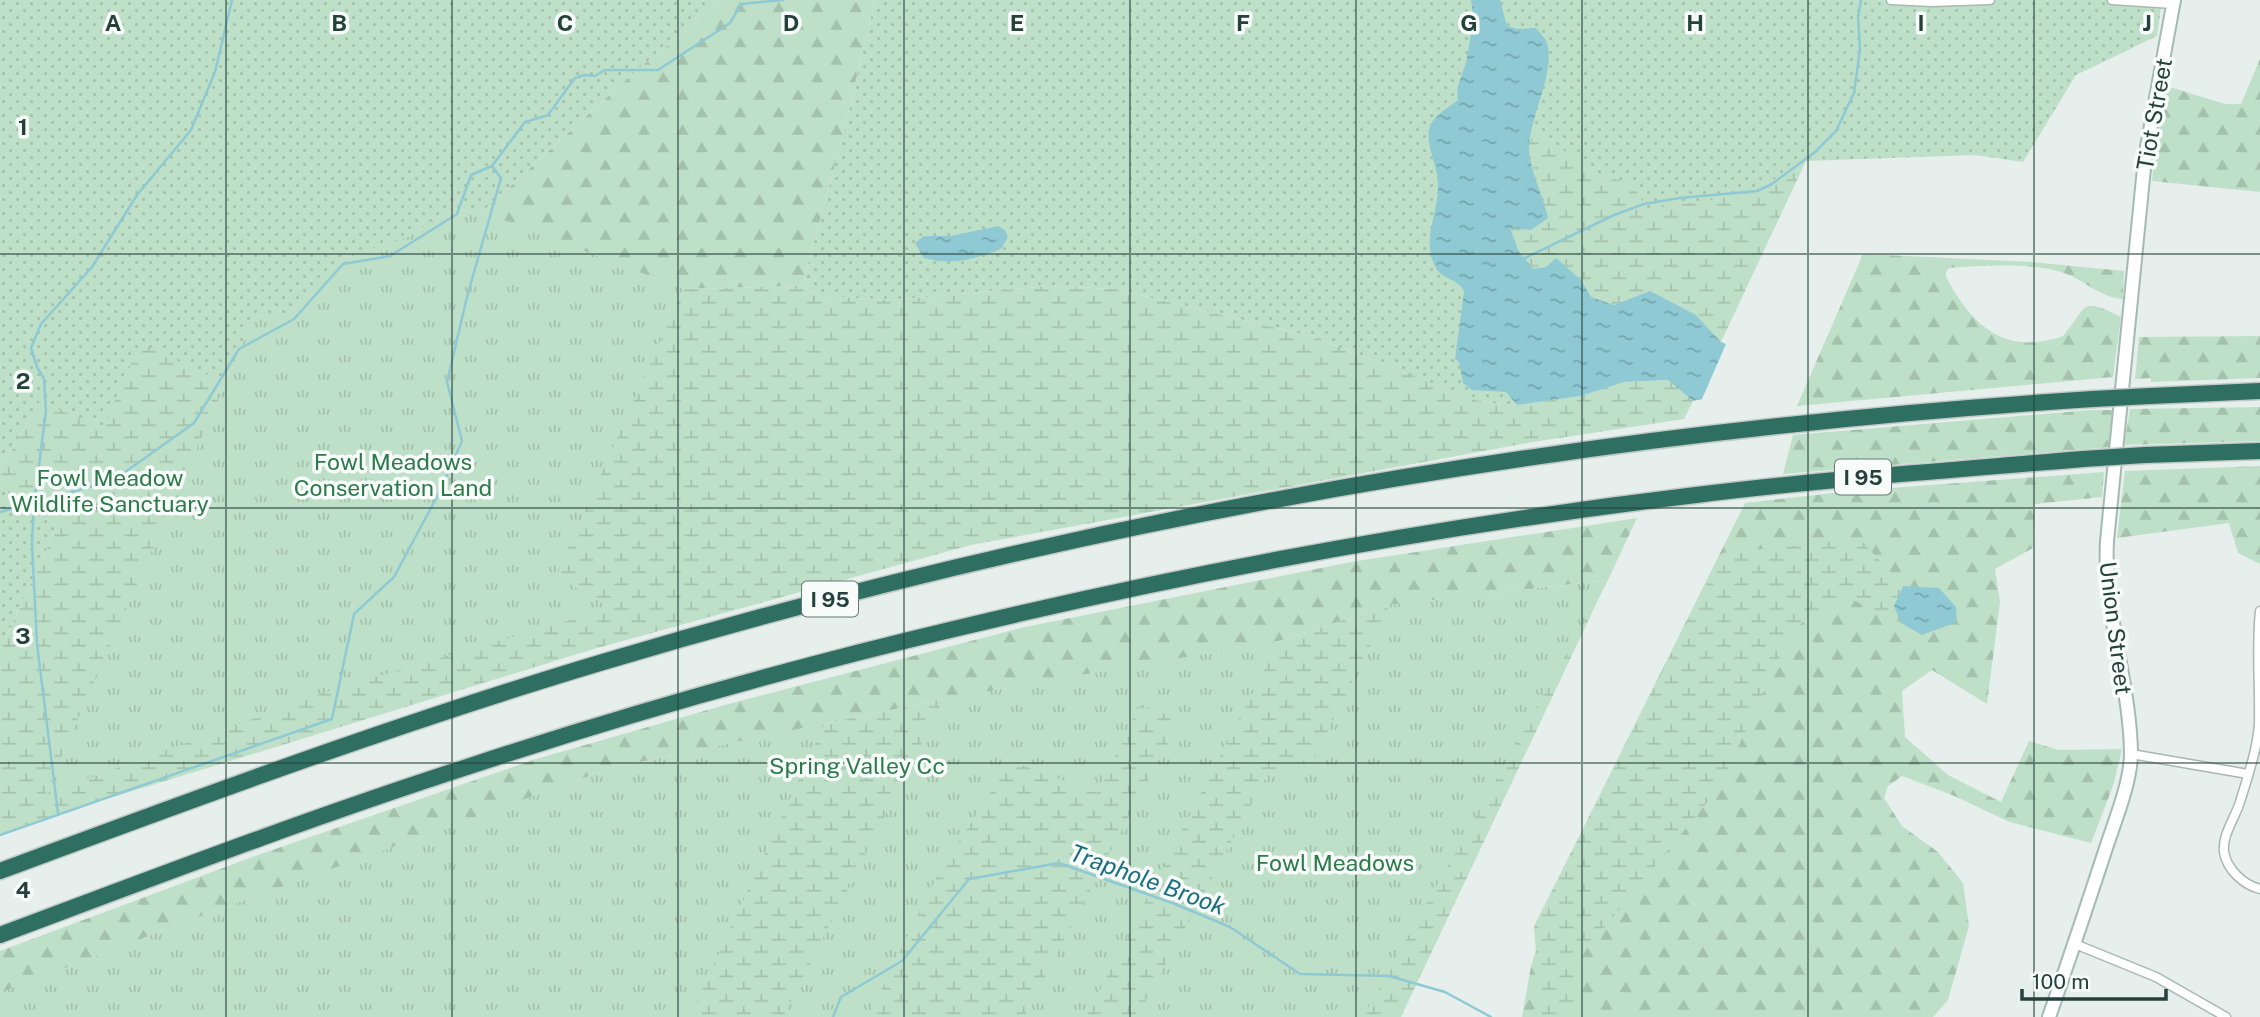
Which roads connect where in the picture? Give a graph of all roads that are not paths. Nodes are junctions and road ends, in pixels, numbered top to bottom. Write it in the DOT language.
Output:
graph roads {
  1 [pos="1891,0"];
  2 [pos="1990,0"];
  3 [pos="2112,0"];
  4 [pos="2174,2"];
  5 [pos="2142,186"];
  6 [pos="2260,391"];
  7 [pos="2260,451"];
  8 [pos="2260,611"];
  9 [pos="2260,699"];
  10 [pos="2131,754"];
  11 [pos="2248,774"];
  12 [pos="0,872"];
  13 [pos="2260,889"];
  14 [pos="0,935"];
  15 [pos="2075,944"];
  16 [pos="2049,1017"];
  17 [pos="2226,1017"];
  1 -- 2 [label="street"];
  3 -- 4 [label="street"];
  4 -- 5 [label="main road, Tiot Street"];
  5 -- 10 [label="main road, Union Street"];
  6 -- 12 [label="highway, I 95, bridge"];
  7 -- 14 [label="highway, I 95, bridge"];
  8 -- 9 [label="street"];
  9 -- 11 [label="street"];
  10 -- 11 [label="street"];
  10 -- 15 [label="main road, Union Street"];
  11 -- 13 [label="street"];
  15 -- 16 [label="main road, Union Street"];
  15 -- 17 [label="street"];
}
